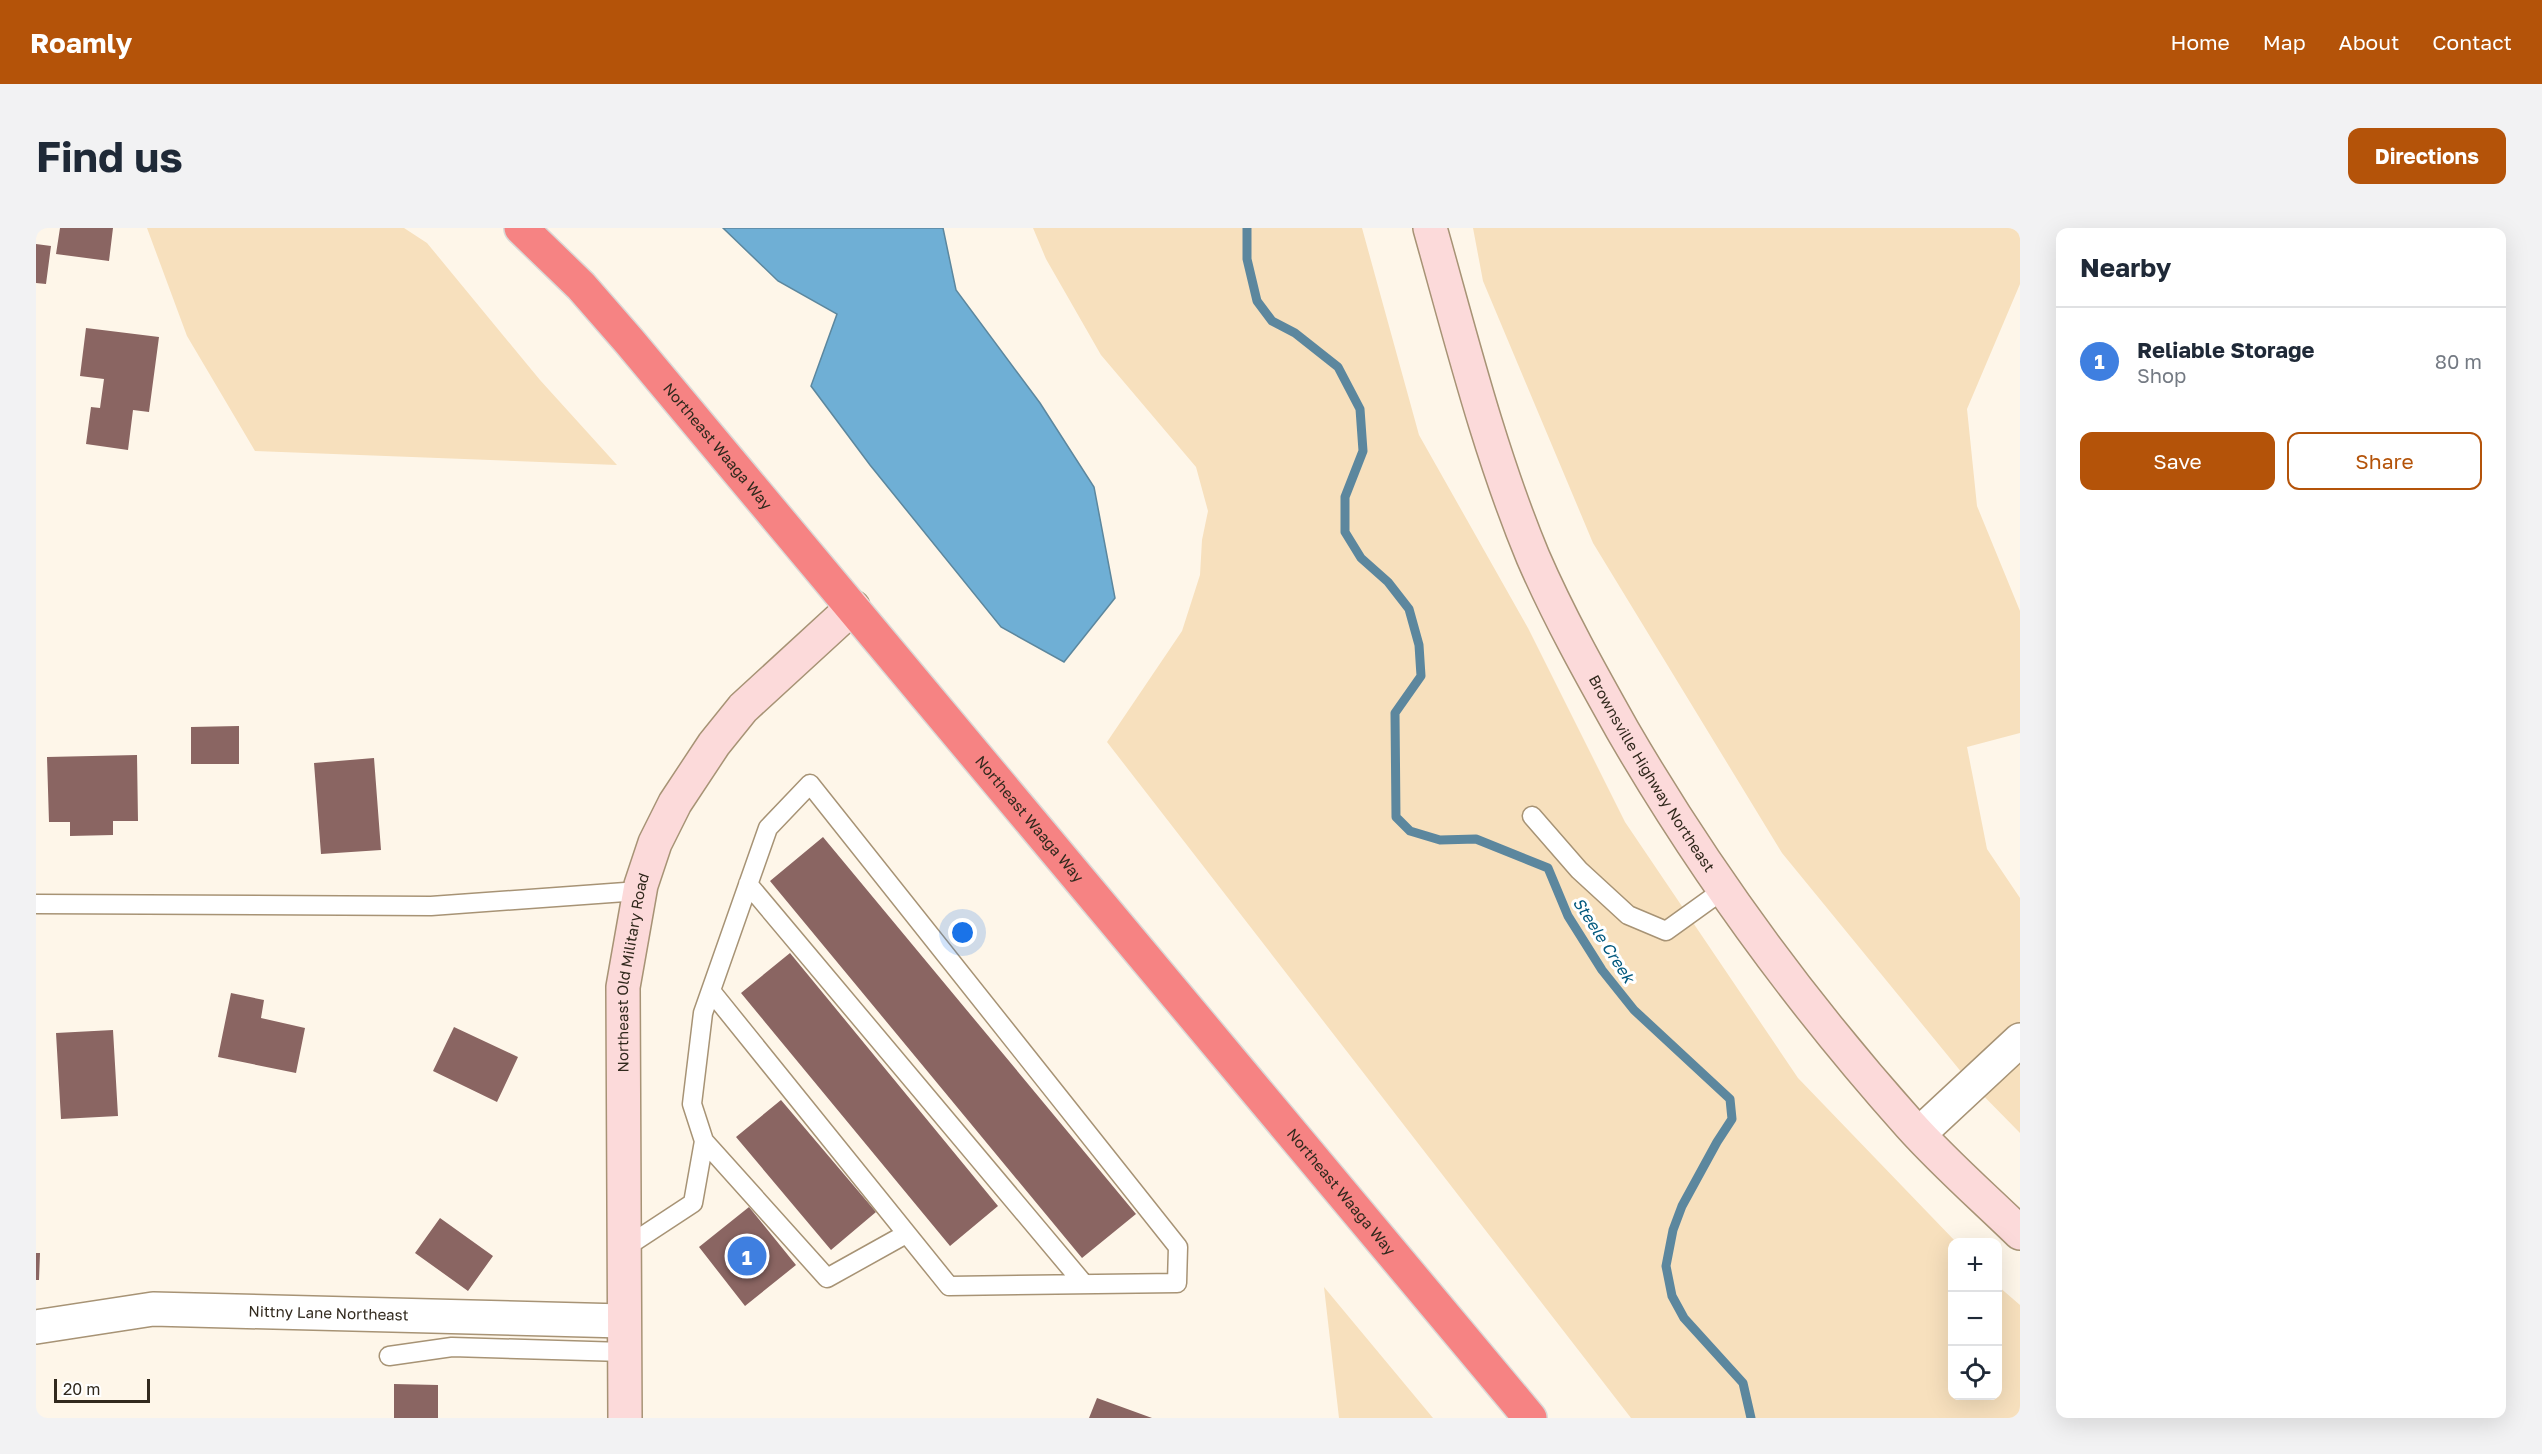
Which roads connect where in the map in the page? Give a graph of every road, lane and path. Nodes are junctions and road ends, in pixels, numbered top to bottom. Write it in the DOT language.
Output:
graph roads {
  1 [pos="521,228"];
  2 [pos="1430,228"];
  3 [pos="853,607"];
  4 [pos="1532,816"];
  5 [pos="748,884"];
  6 [pos="1723,890"];
  7 [pos="639,891"];
  8 [pos="36,904"];
  9 [pos="711,991"];
  10 [pos="2020,1040"];
  11 [pos="1919,1134"];
  12 [pos="704,1141"];
  13 [pos="2020,1233"];
  14 [pos="906,1234"];
  15 [pos="623,1249"];
  16 [pos="1084,1284"];
  17 [pos="36,1327"];
  18 [pos="623,1336"];
  19 [pos="389,1356"];
  20 [pos="625,1418"];
  21 [pos="1530,1418"];
  1 -- 3 [label="highway, Northeast Waaga Way"];
  2 -- 6 [label="main road, Brownsville Highway Northeast"];
  3 -- 7 [label="main road, Northeast Old Military Road"];
  3 -- 21 [label="highway, Northeast Waaga Way"];
  4 -- 6 [label="lane"];
  5 -- 9 [label="lane"];
  5 -- 16 [label="lane"];
  5 -- 16 [label="lane"];
  6 -- 11 [label="main road, Brownsville Highway Northeast"];
  7 -- 8 [label="lane"];
  7 -- 15 [label="main road, Northeast Old Military Road"];
  9 -- 12 [label="lane"];
  9 -- 14 [label="lane"];
  10 -- 11 [label="street"];
  11 -- 13 [label="main road, Brownsville Highway Northeast"];
  12 -- 14 [label="lane"];
  12 -- 15 [label="lane"];
  14 -- 16 [label="lane"];
  15 -- 18 [label="main road, Northeast Old Military Road"];
  17 -- 18 [label="street, Nittny Lane Northeast"];
  18 -- 19 [label="lane"];
  18 -- 20 [label="main road, Northeast Old Military Road"];
}
